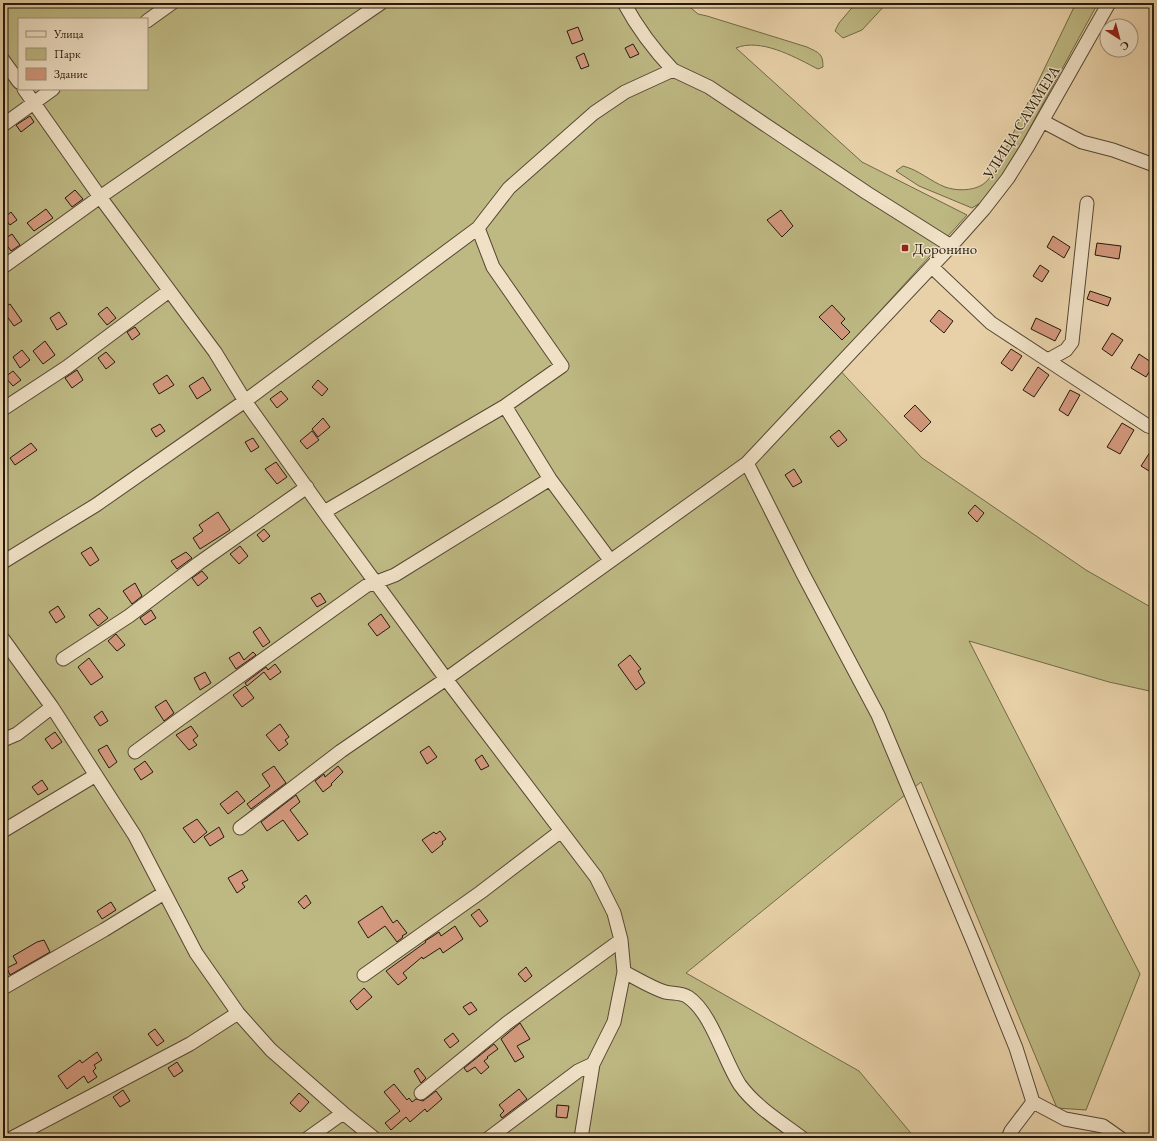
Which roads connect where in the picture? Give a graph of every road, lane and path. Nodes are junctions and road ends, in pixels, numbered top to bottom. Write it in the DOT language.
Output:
graph roads {
  1 [pos="172,3"];
  2 [pos="381,3"];
  3 [pos="624,3"];
  4 [pos="1108,3"];
  5 [pos="148,20"];
  6 [pos="3,60"];
  7 [pos="674,70"];
  8 [pos="18,81"];
  9 [pos="25,90"];
  10 [pos="52,90"];
  11 [pos="34,103"];
  12 [pos="1042,121"];
  13 [pos="3,125"];
  14 [pos="1154,165"];
  15 [pos="100,197"];
  16 [pos="1087,203"];
  17 [pos="478,228"];
  18 [pos="951,246"];
  19 [pos="3,267"];
  20 [pos="932,267"];
  21 [pos="169,291"];
  22 [pos="1048,360"];
  23 [pos="245,401"];
  24 [pos="505,406"];
  25 [pos="3,409"];
  26 [pos="1154,428"];
  27 [pos="747,463"];
  28 [pos="550,479"];
  29 [pos="307,487"];
  30 [pos="324,512"];
  31 [pos="610,560"];
  32 [pos="3,562"];
  33 [pos="375,582"];
  34 [pos="3,639"];
  35 [pos="63,659"];
  36 [pos="446,679"];
  37 [pos="52,707"];
  38 [pos="3,740"];
  39 [pos="135,752"];
  40 [pos="96,775"];
  41 [pos="240,828"];
  42 [pos="3,831"];
  43 [pos="561,831"];
  44 [pos="164,893"];
  45 [pos="621,940"];
  46 [pos="624,972"];
  47 [pos="364,975"];
  48 [pos="3,988"];
  49 [pos="238,1013"];
  50 [pos="593,1064"];
  51 [pos="421,1093"];
  52 [pos="1034,1102"];
  53 [pos="343,1113"];
  54 [pos="12,1138"];
  55 [pos="308,1138"];
  56 [pos="374,1138"];
  57 [pos="489,1138"];
  58 [pos="581,1138"];
  59 [pos="802,1138"];
  60 [pos="1008,1138"];
  61 [pos="1120,1138"];
  1 -- 5 [label="street"];
  2 -- 15 [label="street"];
  3 -- 7 [label="street"];
  4 -- 12 [label="street, УЛИЦА САММЕРА"];
  6 -- 8 [label="street"];
  7 -- 17 [label="street"];
  7 -- 18 [label="street"];
  9 -- 11 [label="street"];
  10 -- 11 [label="street"];
  11 -- 13 [label="street"];
  11 -- 15 [label="street"];
  12 -- 14 [label="street"];
  12 -- 18 [label="street, УЛИЦА САММЕРА"];
  15 -- 19 [label="street"];
  15 -- 21 [label="street"];
  16 -- 22 [label="street"];
  17 -- 23 [label="street"];
  17 -- 24 [label="street"];
  18 -- 20 [label="street, УЛИЦА САММЕРА"];
  20 -- 22 [label="street"];
  20 -- 27 [label="street, УЛИЦА САММЕРА"];
  21 -- 23 [label="street"];
  21 -- 25 [label="street"];
  22 -- 26 [label="street"];
  23 -- 29 [label="street"];
  23 -- 32 [label="street"];
  24 -- 28 [label="street"];
  24 -- 30 [label="street"];
  27 -- 31 [label="street, УЛИЦА САММЕРА"];
  27 -- 52 [label="street"];
  28 -- 31 [label="street"];
  28 -- 33 [label="street"];
  29 -- 30 [label="street"];
  29 -- 35 [label="street"];
  30 -- 33 [label="street"];
  31 -- 36 [label="street, УЛИЦА САММЕРА"];
  33 -- 36 [label="street"];
  33 -- 39 [label="street"];
  34 -- 37 [label="street"];
  36 -- 41 [label="street, УЛИЦА САММЕРА"];
  36 -- 43 [label="street"];
  37 -- 38 [label="street"];
  37 -- 40 [label="street"];
  40 -- 42 [label="street"];
  40 -- 44 [label="street"];
  43 -- 45 [label="street"];
  43 -- 47 [label="street"];
  44 -- 48 [label="street"];
  44 -- 49 [label="street"];
  45 -- 46 [label="street"];
  45 -- 51 [label="street"];
  46 -- 50 [label="street"];
  46 -- 59 [label="street"];
  49 -- 53 [label="street"];
  49 -- 54 [label="street"];
  50 -- 57 [label="street"];
  50 -- 58 [label="street"];
  52 -- 60 [label="street"];
  52 -- 61 [label="street"];
  53 -- 55 [label="street"];
  53 -- 56 [label="street"];
}
